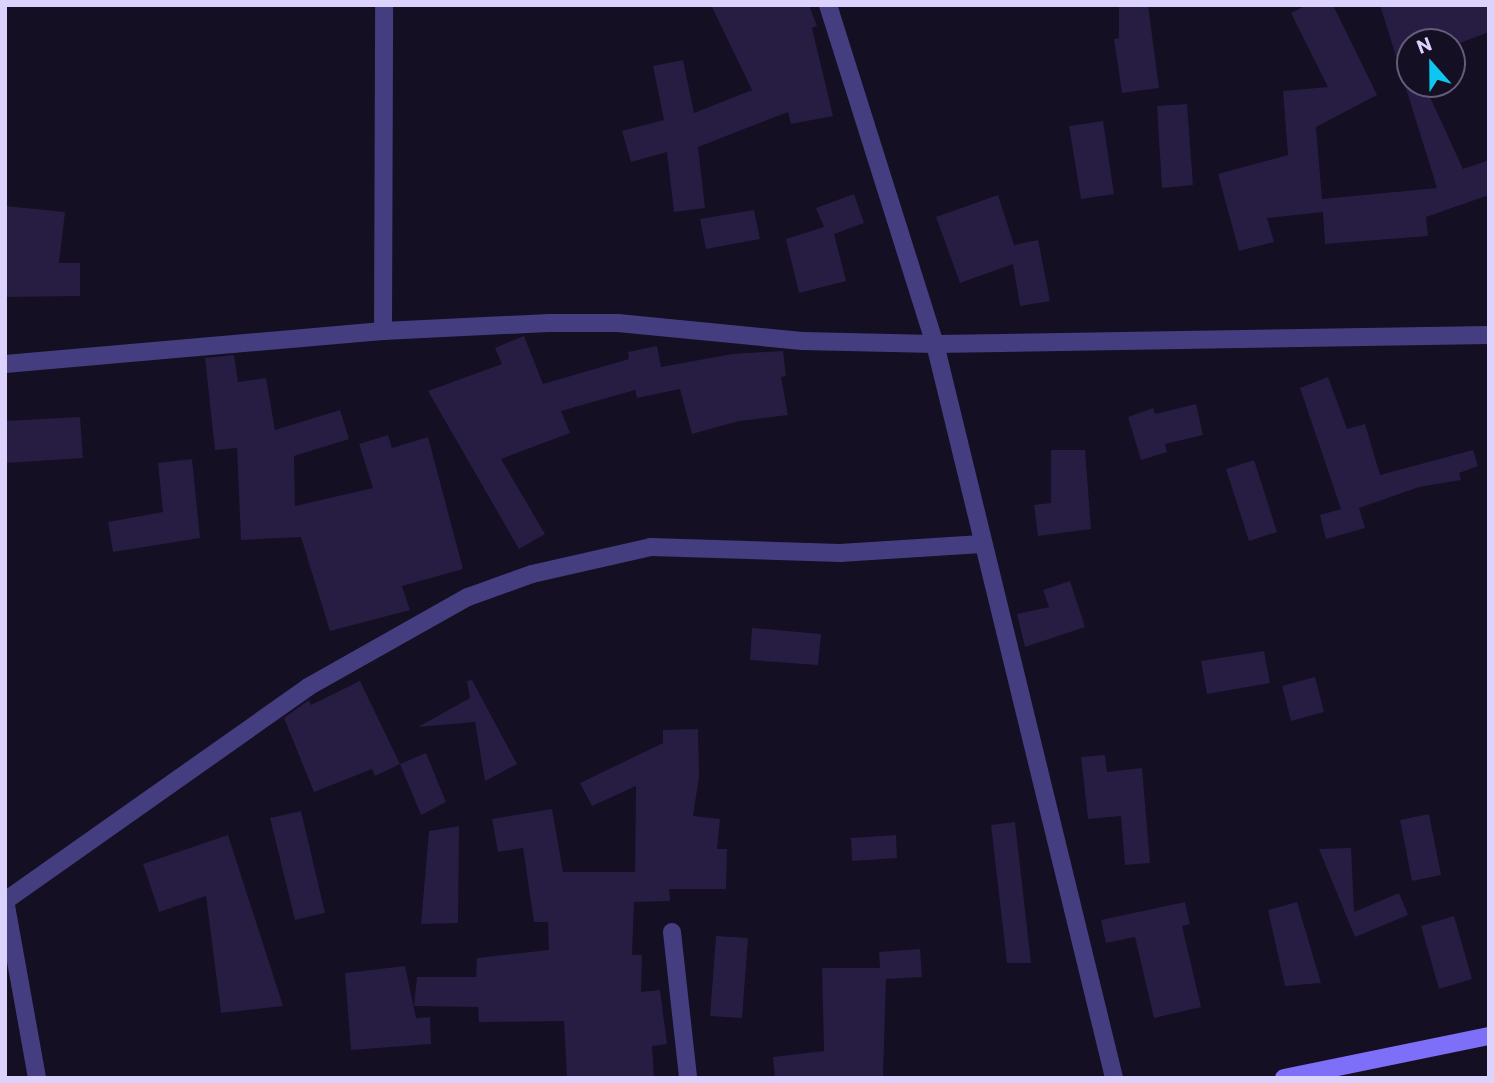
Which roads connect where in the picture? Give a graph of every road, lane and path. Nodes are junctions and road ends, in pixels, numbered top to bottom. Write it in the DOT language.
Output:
graph roads {
  1 [pos="384,5"];
  2 [pos="828,5"];
  3 [pos="383,331"];
  4 [pos="1489,335"];
  5 [pos="935,344"];
  6 [pos="5,364"];
  7 [pos="982,544"];
  8 [pos="5,900"];
  9 [pos="671,932"];
  10 [pos="1489,1036"];
  11 [pos="37,1078"];
  12 [pos="688,1078"];
  13 [pos="1114,1078"];
  14 [pos="1284,1078"];
  1 -- 3 [label="street"];
  2 -- 5 [label="street"];
  3 -- 5 [label="street"];
  3 -- 6 [label="street"];
  4 -- 5 [label="street"];
  5 -- 7 [label="street"];
  7 -- 8 [label="street"];
  7 -- 13 [label="street"];
  8 -- 11 [label="street"];
  9 -- 12 [label="street"];
  10 -- 14 [label="street"];
}
